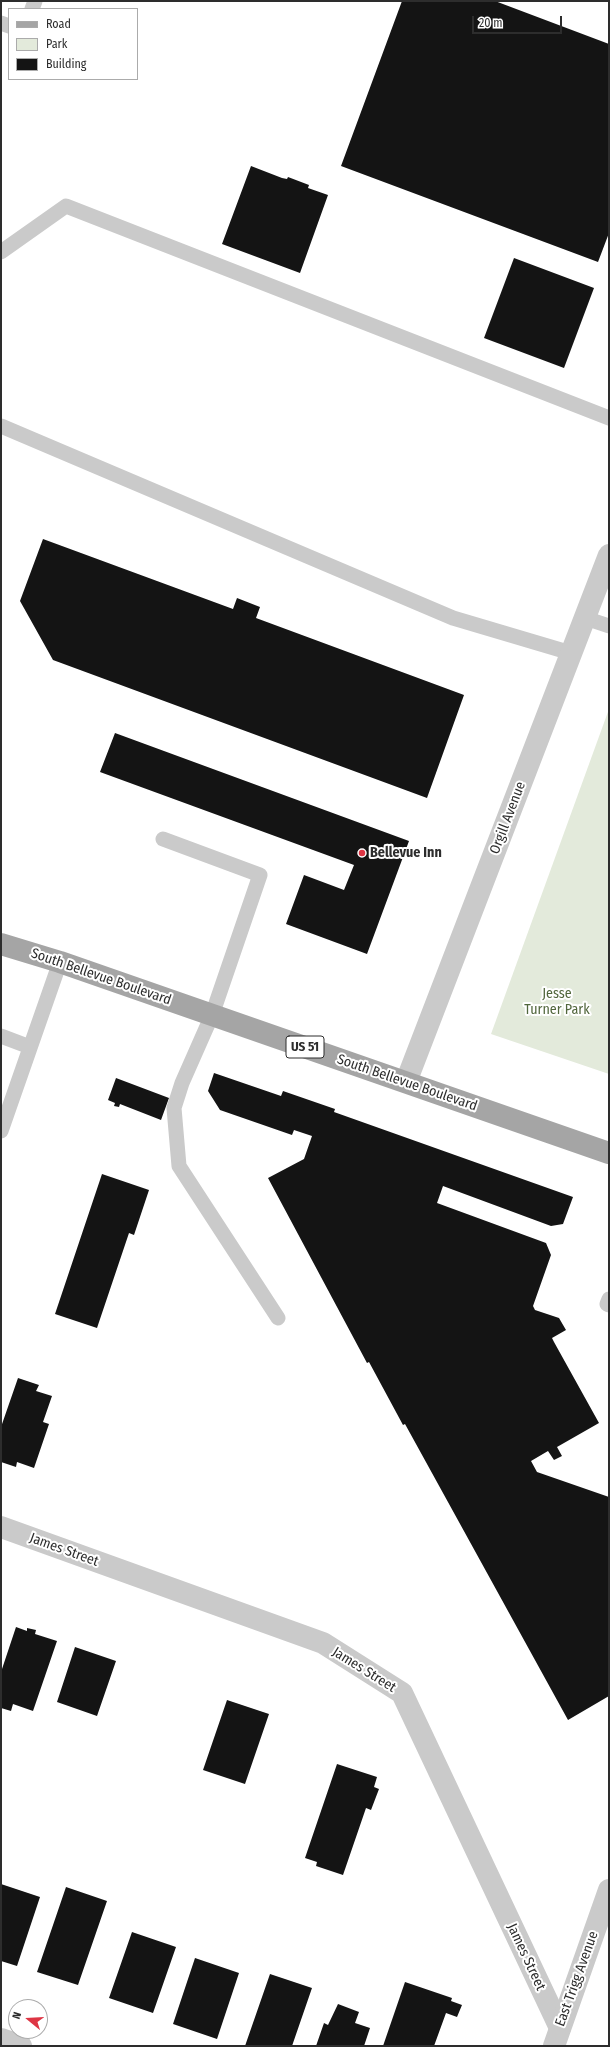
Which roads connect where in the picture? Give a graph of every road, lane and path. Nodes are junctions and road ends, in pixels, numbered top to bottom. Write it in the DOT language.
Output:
graph roads {
  1 [pos="1,252"];
  2 [pos="609,418"];
  3 [pos="1,426"];
  4 [pos="609,554"];
  5 [pos="585,618"];
  6 [pos="609,626"];
  7 [pos="571,653"];
  8 [pos="163,839"];
  9 [pos="1,944"];
  10 [pos="60,962"];
  11 [pos="212,1015"];
  12 [pos="1,1036"];
  13 [pos="30,1047"];
  14 [pos="406,1082"];
  15 [pos="1,1131"];
  16 [pos="609,1153"];
  17 [pos="609,1299"];
  18 [pos="609,1305"];
  19 [pos="278,1318"];
  20 [pos="1,1527"];
  21 [pos="609,1890"];
  22 [pos="557,2037"];
  23 [pos="1,2039"];
  24 [pos="21,2046"];
  1 -- 2 [label="lane"];
  3 -- 7 [label="lane"];
  4 -- 5 [label="street, Orgill Avenue"];
  5 -- 6 [label="lane"];
  5 -- 7 [label="street, Orgill Avenue"];
  7 -- 14 [label="street, Orgill Avenue"];
  8 -- 11 [label="lane"];
  9 -- 10 [label="main road, South Bellevue Boulevard / US 51"];
  10 -- 11 [label="main road, South Bellevue Boulevard / US 51"];
  10 -- 13 [label="lane"];
  11 -- 14 [label="main road, South Bellevue Boulevard / US 51"];
  11 -- 19 [label="lane"];
  12 -- 13 [label="lane"];
  13 -- 15 [label="lane"];
  14 -- 16 [label="main road, South Bellevue Boulevard / US 51"];
  17 -- 18 [label="lane"];
  20 -- 22 [label="street, James Street"];
  21 -- 22 [label="street, East Trigg Avenue"];
  23 -- 24 [label="street"];
}
